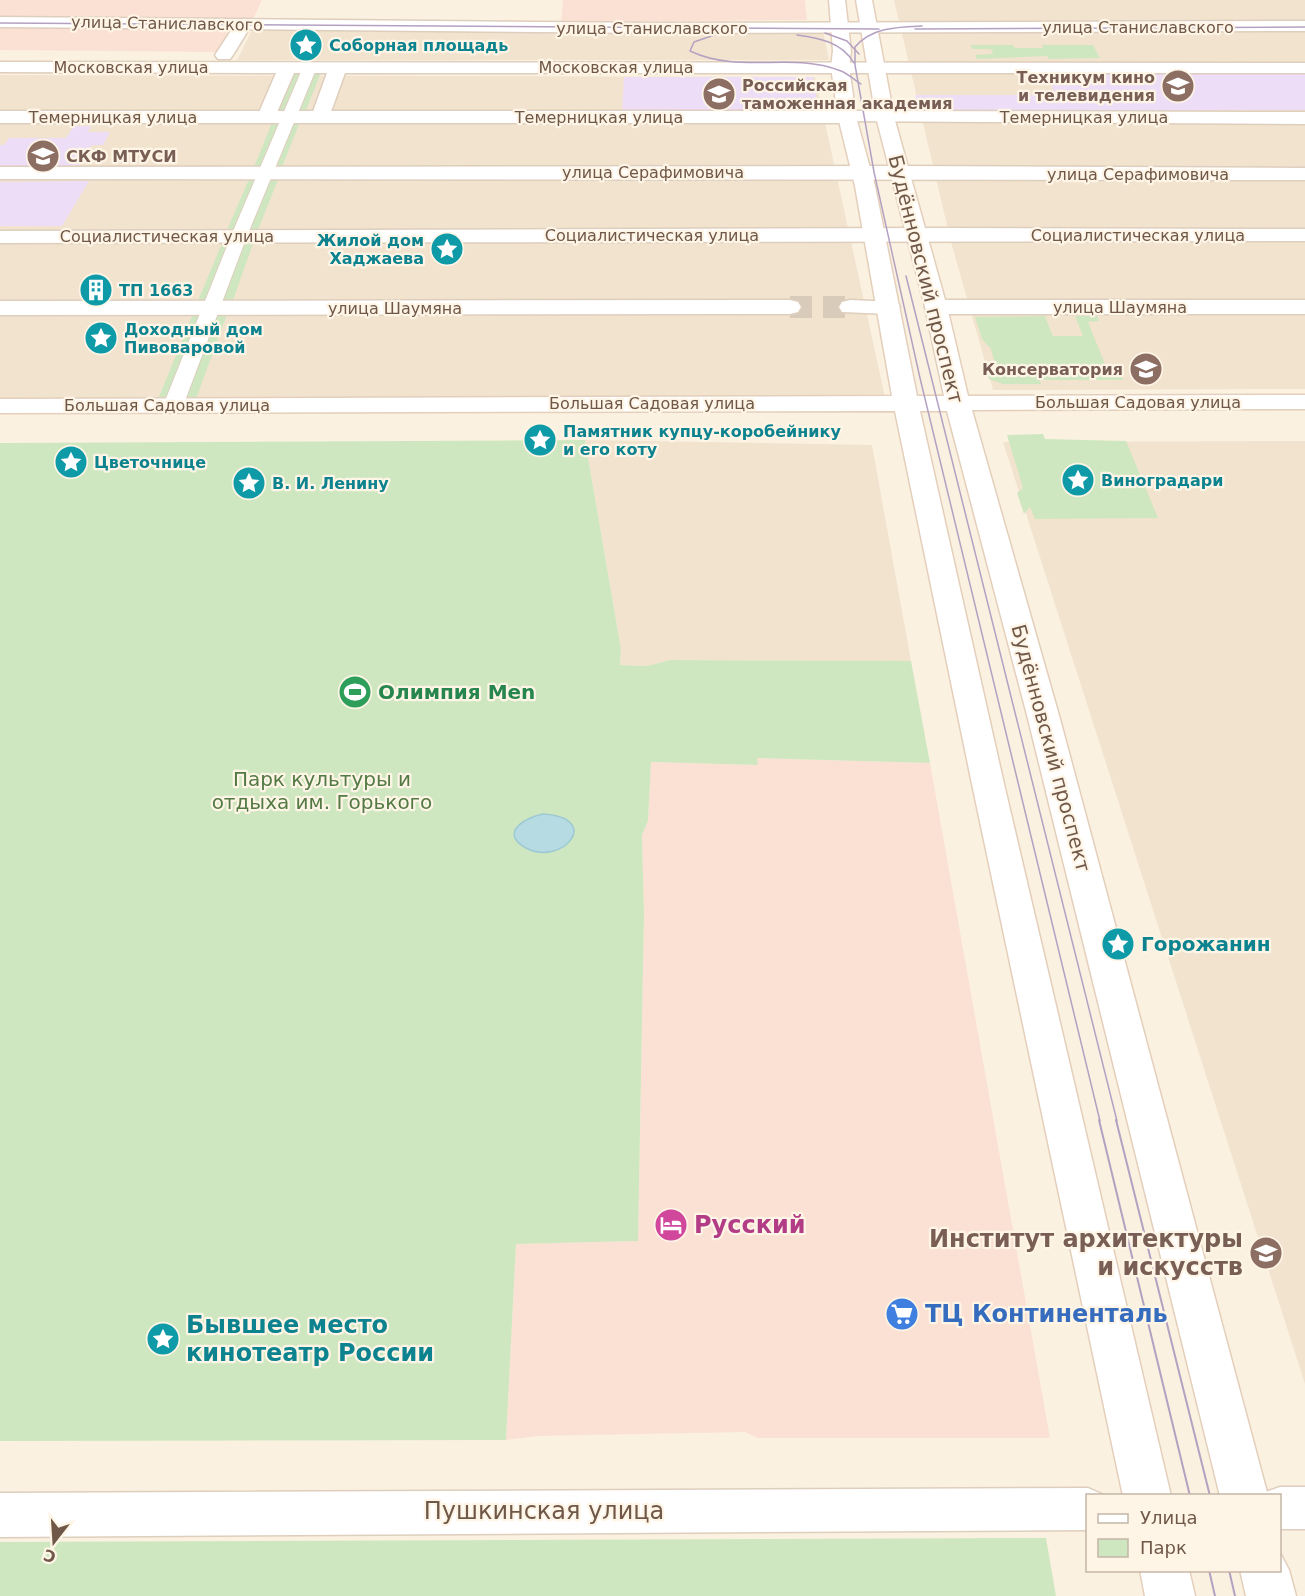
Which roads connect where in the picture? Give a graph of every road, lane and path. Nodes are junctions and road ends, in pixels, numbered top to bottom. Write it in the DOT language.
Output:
graph roads {
  1 [pos="837,0"];
  2 [pos="864,0"];
  3 [pos="0,22"];
  4 [pos="244,24"];
  5 [pos="1305,26"];
  6 [pos="841,28"];
  7 [pos="868,28"];
  8 [pos="224,55"];
  9 [pos="0,67"];
  10 [pos="287,67"];
  11 [pos="310,67"];
  12 [pos="338,67"];
  13 [pos="840,67"];
  14 [pos="876,68"];
  15 [pos="1305,68"];
  16 [pos="0,117"];
  17 [pos="266,117"];
  18 [pos="287,117"];
  19 [pos="320,117"];
  20 [pos="847,117"];
  21 [pos="885,117"];
  22 [pos="1305,118"];
  23 [pos="266,172"];
  24 [pos="861,172"];
  25 [pos="901,172"];
  26 [pos="0,173"];
  27 [pos="1305,174"];
  28 [pos="873,234"];
  29 [pos="916,234"];
  30 [pos="1305,235"];
  31 [pos="239,236"];
  32 [pos="0,237"];
  33 [pos="850,307"];
  34 [pos="889,307"];
  35 [pos="936,307"];
  36 [pos="1305,307"];
  37 [pos="0,308"];
  38 [pos="790,308"];
  39 [pos="210,309"];
  40 [pos="1305,402"];
  41 [pos="0,406"];
  42 [pos="173,406"];
  43 [pos="958,407"];
  44 [pos="907,408"];
  45 [pos="1305,413"];
  46 [pos="0,417"];
  47 [pos="1147,1494"];
  48 [pos="1243,1494"];
  49 [pos="1281,1508"];
  50 [pos="1305,1508"];
  51 [pos="1086,1509"];
  52 [pos="0,1515"];
  53 [pos="1164,1572"];
  54 [pos="1265,1572"];
  55 [pos="1170,1596"];
  56 [pos="1271,1596"];
  1 -- 6 [label="street, Будённовский проспект"];
  2 -- 7 [label="street, Будённовский проспект"];
  3 -- 4 [label="street, улица Станиславского"];
  4 -- 6 [label="street, улица Станиславского"];
  4 -- 8 [label="street"];
  5 -- 7 [label="street, улица Станиславского"];
  6 -- 7 [label="street, улица Станиславского"];
  6 -- 13 [label="street, Будённовский проспект"];
  7 -- 14 [label="street, Будённовский проспект"];
  9 -- 10 [label="street, Московская улица"];
  10 -- 11 [label="street, Московская улица"];
  10 -- 17 [label="street"];
  11 -- 12 [label="street, Московская улица"];
  11 -- 18 [label="street"];
  12 -- 13 [label="street, Московская улица"];
  12 -- 19 [label="street"];
  13 -- 14 [label="street, Московская улица"];
  13 -- 20 [label="street, Будённовский проспект"];
  14 -- 15 [label="street, Московская улица"];
  14 -- 21 [label="street, Будённовский проспект"];
  16 -- 17 [label="street, Темерницкая улица"];
  17 -- 18 [label="street, Темерницкая улица"];
  18 -- 19 [label="street, Темерницкая улица"];
  18 -- 23 [label="street"];
  19 -- 20 [label="street, Темерницкая улица"];
  20 -- 21 [label="street, Темерницкая улица"];
  20 -- 24 [label="street, Будённовский проспект"];
  21 -- 22 [label="street, Темерницкая улица"];
  21 -- 25 [label="street, Будённовский проспект"];
  23 -- 24 [label="street, улица Серафимовича"];
  23 -- 26 [label="street, улица Серафимовича"];
  23 -- 31 [label="street"];
  24 -- 25 [label="street, улица Серафимовича"];
  24 -- 28 [label="street, Будённовский проспект"];
  25 -- 27 [label="street, улица Серафимовича"];
  25 -- 29 [label="street, Будённовский проспект"];
  28 -- 29 [label="street, Социалистическая улица"];
  28 -- 31 [label="street, Социалистическая улица"];
  28 -- 34 [label="street, Будённовский проспект"];
  29 -- 30 [label="street, Социалистическая улица"];
  29 -- 35 [label="street, Будённовский проспект"];
  31 -- 32 [label="street, Социалистическая улица"];
  31 -- 39 [label="street"];
  33 -- 34 [label="street"];
  34 -- 44 [label="street, Будённовский проспект"];
  35 -- 36 [label="street, улица Шаумяна"];
  35 -- 43 [label="street, Будённовский проспект"];
  37 -- 39 [label="street, улица Шаумяна"];
  38 -- 39 [label="street, улица Шаумяна"];
  39 -- 42 [label="street"];
  40 -- 43 [label="street, Большая Садовая улица"];
  41 -- 42 [label="street, Большая Садовая улица"];
  42 -- 44 [label="street, Большая Садовая улица"];
  43 -- 44 [label="street, Большая Садовая улица"];
  43 -- 45 [label="street, Большая Садовая улица"];
  43 -- 48 [label="street, Будённовский проспект"];
  44 -- 46 [label="street, Большая Садовая улица"];
  44 -- 47 [label="street, Будённовский проспект"];
  49 -- 50 [label="street"];
  51 -- 52 [label="street, Пушкинская улица"];
  53 -- 55 [label="street"];
  54 -- 56 [label="street"];
}
